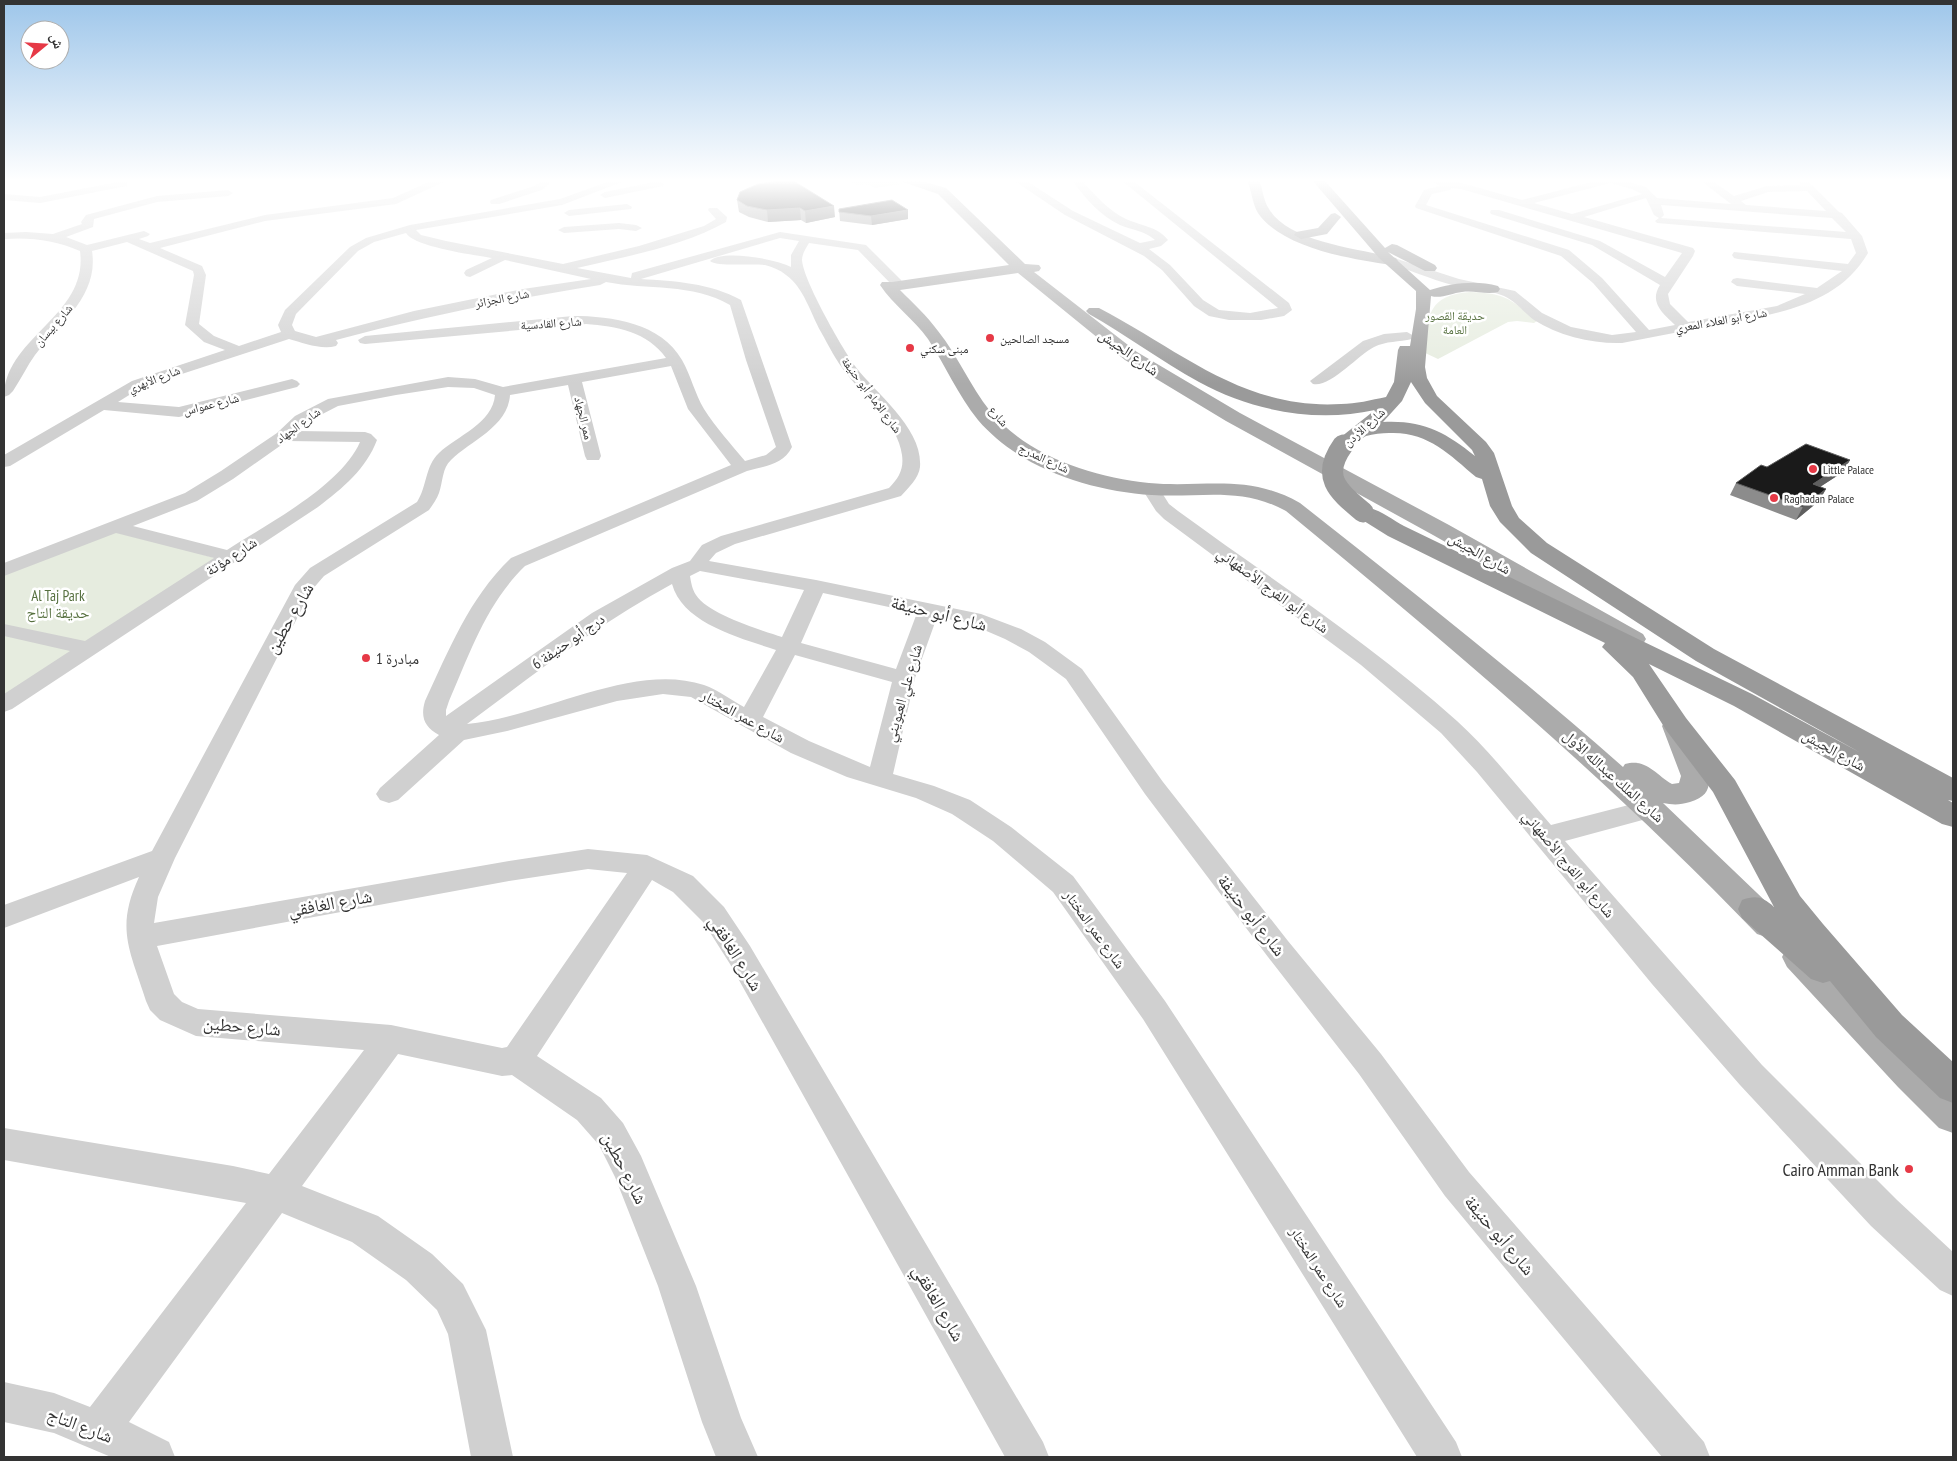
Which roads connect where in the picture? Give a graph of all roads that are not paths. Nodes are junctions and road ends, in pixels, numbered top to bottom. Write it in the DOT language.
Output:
graph roads {
  1 [pos="89,248"];
  2 [pos="150,248"];
  3 [pos="355,248"];
  4 [pos="468,248"];
  5 [pos="643,248"];
  6 [pos="732,248"];
  7 [pos="802,248"];
  8 [pos="857,248"];
  9 [pos="1009,248"];
  10 [pos="1139,248"];
  11 [pos="1211,248"];
  12 [pos="1333,248"];
  13 [pos="1370,248"];
  14 [pos="1374,248"];
  15 [pos="1393,248"];
  16 [pos="1550,248"];
  17 [pos="1580,248"];
  18 [pos="1605,248"];
  19 [pos="1678,248"];
  20 [pos="1860,248"];
  21 [pos="86,249"];
  22 [pos="1565,253"];
  23 [pos="1738,255"];
  24 [pos="504,256"];
  25 [pos="1380,257"];
  26 [pos="557,263"];
  27 [pos="680,264"];
  28 [pos="1027,264"];
  29 [pos="1430,268"];
  30 [pos="1852,268"];
  31 [pos="470,273"];
  32 [pos="611,279"];
  33 [pos="800,280"];
  34 [pos="1458,281"];
  35 [pos="1737,282"];
  36 [pos="893,283"];
  37 [pos="1666,283"];
  38 [pos="1486,287"];
  39 [pos="1820,292"];
  40 [pos="1430,297"];
  41 [pos="1094,311"];
  42 [pos="1684,326"];
  43 [pos="289,334"];
  44 [pos="1645,334"];
  45 [pos="1407,336"];
  46 [pos="316,341"];
  47 [pos="238,350"];
  48 [pos="675,361"];
  49 [pos="574,379"];
  50 [pos="1318,381"];
  51 [pos="292,384"];
  52 [pos="4,392"];
  53 [pos="503,392"];
  54 [pos="1393,400"];
  55 [pos="99,405"];
  56 [pos="1360,432"];
  57 [pos="283,436"];
  58 [pos="593,456"];
  59 [pos="4,462"];
  60 [pos="741,467"];
  61 [pos="1492,481"];
  62 [pos="1149,486"];
  63 [pos="1250,488"];
  64 [pos="114,527"];
  65 [pos="230,556"];
  66 [pos="689,568"];
  67 [pos="4,570"];
  68 [pos="816,586"];
  69 [pos="929,609"];
  70 [pos="1594,627"];
  71 [pos="4,630"];
  72 [pos="789,646"];
  73 [pos="89,649"];
  74 [pos="1705,655"];
  75 [pos="904,678"];
  76 [pos="1743,700"];
  77 [pos="4,704"];
  78 [pos="749,720"];
  79 [pos="1676,724"];
  80 [pos="451,731"];
  81 [pos="880,778"];
  82 [pos="1953,792"];
  83 [pos="389,794"];
  84 [pos="1652,808"];
  85 [pos="1953,816"];
  86 [pos="1545,836"];
  87 [pos="162,858"];
  88 [pos="647,865"];
  89 [pos="1754,909"];
  90 [pos="4,917"];
  91 [pos="140,936"];
  92 [pos="1889,1026"];
  93 [pos="391,1039"];
  94 [pos="516,1060"];
  95 [pos="1953,1086"];
  96 [pos="1953,1115"];
  97 [pos="4,1144"];
  98 [pos="276,1193"];
  99 [pos="1953,1277"];
  100 [pos="4,1402"];
  101 [pos="98,1430"];
  102 [pos="154,1457"];
  103 [pos="492,1457"];
  104 [pos="737,1457"];
  105 [pos="1028,1457"];
  106 [pos="1441,1457"];
  107 [pos="1689,1457"];
  1 -- 21 [label="street"];
  2 -- 47 [label="street"];
  3 -- 43 [label="street"];
  4 -- 24 [label="street"];
  5 -- 26 [label="street"];
  6 -- 27 [label="street, شارع الجزائر"];
  7 -- 33 [label="street, شارع الإمام أبو حنيفة"];
  8 -- 36 [label="street, شارع المدرج"];
  9 -- 28 [label="main road"];
  10 -- 11 [label="street"];
  12 -- 25 [label="main road"];
  13 -- 25 [label="highway, شارع الأردن"];
  14 -- 25 [label="highway, شارع الأردن"];
  15 -- 29 [label="highway"];
  16 -- 22 [label="street"];
  17 -- 22 [label="street"];
  18 -- 37 [label="street"];
  19 -- 37 [label="street"];
  20 -- 30 [label="street"];
  21 -- 52 [label="street, شارع بيسان"];
  22 -- 44 [label="street"];
  23 -- 30 [label="street"];
  24 -- 26 [label="street"];
  24 -- 31 [label="street"];
  25 -- 29 [label="street, شارع أبو العلاء المعري"];
  25 -- 34 [label="street, شارع أبو العلاء المعري"];
  25 -- 40 [label="highway, شارع الأردن"];
  25 -- 45 [label="highway, شارع الأردن"];
  26 -- 32 [label="street"];
  27 -- 32 [label="street, شارع الجزائر"];
  27 -- 33 [label="street"];
  28 -- 36 [label="main road"];
  28 -- 36 [label="main road"];
  28 -- 41 [label="main road, شارع الجيش"];
  28 -- 76 [label="main road, شارع الجيش"];
  29 -- 34 [label="street, شارع أبو العلاء المعري"];
  30 -- 39 [label="street, شارع أبو العلاء المعري"];
  32 -- 46 [label="street, شارع الجزائر"];
  32 -- 60 [label="street"];
  33 -- 66 [label="street, شارع الإمام أبو حنيفة"];
  34 -- 38 [label="street, شارع أبو العلاء المعري"];
  34 -- 40 [label="highway"];
  35 -- 39 [label="street"];
  36 -- 62 [label="main road, شارع المدرج"];
  37 -- 42 [label="street"];
  38 -- 40 [label="highway"];
  38 -- 44 [label="street, شارع أبو العلاء المعري"];
  39 -- 42 [label="street, شارع أبو العلاء المعري"];
  40 -- 61 [label="highway"];
  41 -- 54 [label="highway"];
  41 -- 74 [label="main road, شارع الجيش"];
  42 -- 44 [label="street, شارع أبو العلاء المعري"];
  43 -- 46 [label="street, شارع القادسية"];
  43 -- 47 [label="street, شارع الأبهري"];
  45 -- 50 [label="street"];
  45 -- 54 [label="highway, شارع الأردن"];
  46 -- 48 [label="street, شارع القادسية"];
  47 -- 55 [label="street, شارع الأبهري"];
  48 -- 49 [label="street, شارع الجهاد"];
  48 -- 60 [label="street, شارع القادسية"];
  49 -- 53 [label="street, شارع الجهاد"];
  49 -- 58 [label="street, ممر الجهاد"];
  51 -- 55 [label="street, شارع عمواس"];
  53 -- 57 [label="street, شارع الجهاد"];
  53 -- 87 [label="street, شارع حطين"];
  54 -- 56 [label="highway, شارع الأردن"];
  55 -- 59 [label="street, شارع الأبهري"];
  56 -- 61 [label="highway"];
  56 -- 70 [label="highway, شارع الأردن, bridge"];
  57 -- 64 [label="street, شارع الجهاد"];
  57 -- 65 [label="street, شارع مؤتة"];
  60 -- 80 [label="street"];
  61 -- 74 [label="highway"];
  62 -- 63 [label="main road, شارع المدرج"];
  62 -- 86 [label="street, شارع أبو الفرج الأصفهاني"];
  63 -- 79 [label="main road, شارع الملك عبدالله الأول"];
  63 -- 84 [label="main road, شارع الملك عبدالله الأول"];
  64 -- 65 [label="street"];
  64 -- 67 [label="street, شارع الجهاد"];
  65 -- 73 [label="street, شارع مؤتة"];
  66 -- 68 [label="street, شارع أبو حنيفة"];
  66 -- 72 [label="street"];
  66 -- 80 [label="street, درج أبو حنيفة 6"];
  68 -- 69 [label="street, شارع أبو حنيفة"];
  68 -- 72 [label="street"];
  69 -- 75 [label="street, شارع علي العبويني"];
  69 -- 107 [label="street, شارع أبو حنيفة"];
  70 -- 76 [label="highway, شارع الأردن"];
  70 -- 79 [label="highway"];
  71 -- 73 [label="street"];
  72 -- 75 [label="street"];
  72 -- 78 [label="street"];
  73 -- 77 [label="street, شارع مؤتة"];
  74 -- 82 [label="highway, شارع الجيش"];
  75 -- 81 [label="street, شارع علي العبويني"];
  76 -- 85 [label="highway, شارع الجيش"];
  78 -- 80 [label="street, شارع عمر المختار"];
  78 -- 81 [label="street, شارع عمر المختار"];
  79 -- 92 [label="highway"];
  80 -- 83 [label="street, درج أبو حنيفة 6"];
  81 -- 106 [label="street, شارع عمر المختار"];
  84 -- 86 [label="street"];
  84 -- 89 [label="main road, شارع الملك عبدالله الأول"];
  86 -- 99 [label="street, شارع أبو الفرج الأصفهاني"];
  87 -- 90 [label="street"];
  87 -- 91 [label="street, شارع حطين"];
  88 -- 91 [label="street, شارع الغافقي"];
  88 -- 94 [label="street"];
  88 -- 105 [label="street, شارع الغافقي"];
  89 -- 92 [label="highway"];
  89 -- 96 [label="main road, شارع الملك عبدالله الأول"];
  91 -- 93 [label="street, شارع حطين"];
  92 -- 95 [label="highway"];
  93 -- 94 [label="street, شارع حطين"];
  93 -- 98 [label="street"];
  94 -- 104 [label="street, شارع حطين"];
  97 -- 98 [label="street"];
  98 -- 101 [label="street"];
  98 -- 103 [label="street"];
  100 -- 101 [label="street, شارع التاج"];
  101 -- 102 [label="street, شارع التاج"];
}
